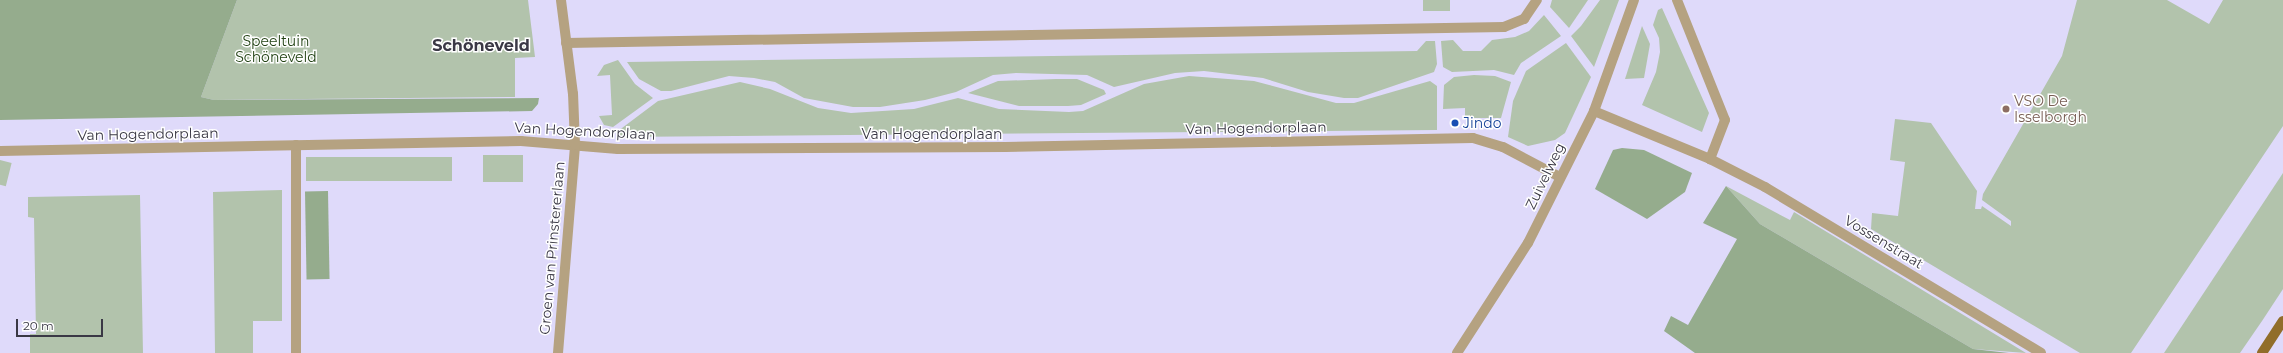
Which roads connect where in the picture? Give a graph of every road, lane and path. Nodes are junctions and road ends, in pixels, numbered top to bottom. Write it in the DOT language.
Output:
graph roads {
  1 [pos="562,0"];
  2 [pos="1537,0"];
  3 [pos="1634,0"];
  4 [pos="1677,0"];
  5 [pos="566,43"];
  6 [pos="1594,111"];
  7 [pos="296,145"];
  8 [pos="575,145"];
  9 [pos="0,152"];
  10 [pos="1710,159"];
  11 [pos="1560,177"];
  12 [pos="2283,320"];
  13 [pos="296,353"];
  14 [pos="558,353"];
  15 [pos="1457,353"];
  16 [pos="2041,353"];
  17 [pos="2262,353"];
  1 -- 5 [label="street, Groen van Prinstererlaan"];
  2 -- 5 [label="street"];
  3 -- 6 [label="street, Zuivelweg"];
  4 -- 10 [label="street"];
  5 -- 8 [label="street, Groen van Prinstererlaan"];
  6 -- 10 [label="street, Vossenstraat"];
  6 -- 11 [label="street, Zuivelweg"];
  7 -- 8 [label="street, Van Hogendorplaan"];
  7 -- 9 [label="street, Van Hogendorplaan"];
  7 -- 13 [label="street"];
  8 -- 11 [label="street, Van Hogendorplaan"];
  8 -- 14 [label="street, Groen van Prinstererlaan"];
  10 -- 16 [label="street, Vossenstraat"];
  11 -- 15 [label="street, Zuivelweg"];
  12 -- 17 [label="main road"];
}
